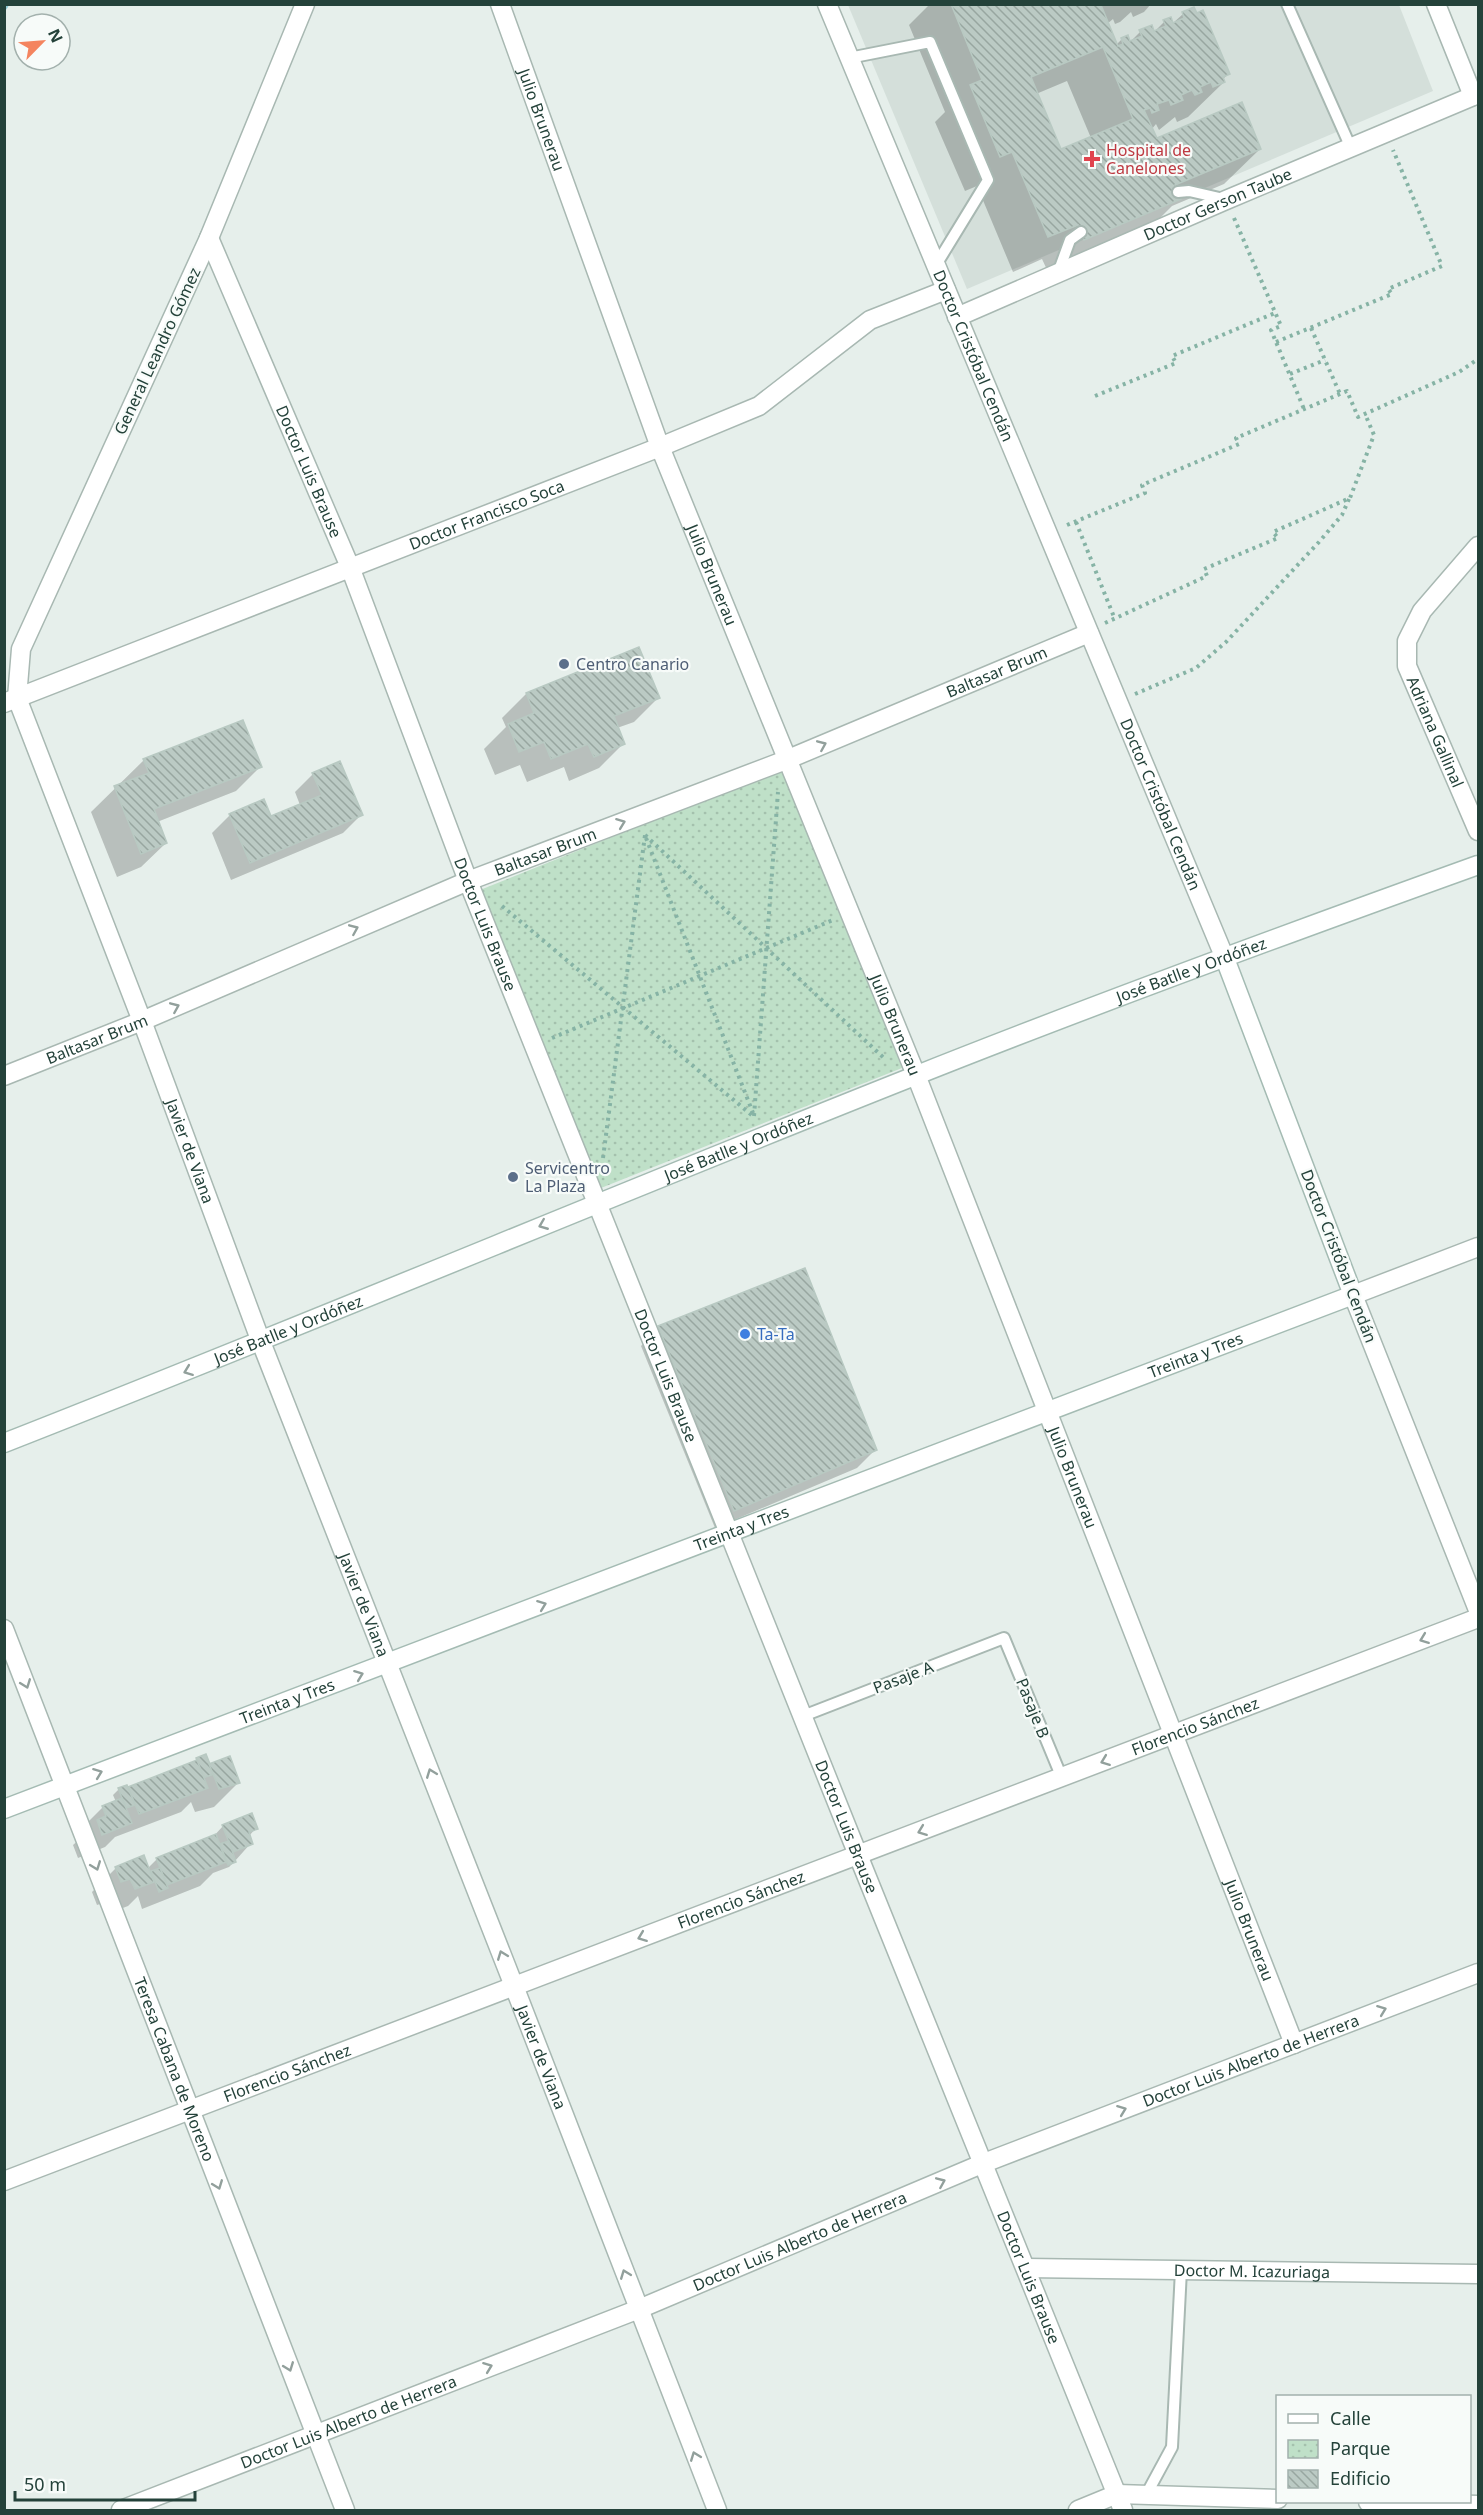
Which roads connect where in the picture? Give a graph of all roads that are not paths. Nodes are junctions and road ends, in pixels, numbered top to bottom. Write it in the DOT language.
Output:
graph roads {
  1 [pos="305,4"];
  2 [pos="827,4"];
  3 [pos="1287,4"];
  4 [pos="1436,4"];
  5 [pos="502,5"];
  6 [pos="849,58"];
  7 [pos="1476,95"];
  8 [pos="1351,148"];
  9 [pos="1178,192"];
  10 [pos="1226,200"];
  11 [pos="1081,232"];
  12 [pos="209,238"];
  13 [pos="936,266"];
  14 [pos="1058,273"];
  15 [pos="946,290"];
  16 [pos="957,317"];
  17 [pos="660,447"];
  18 [pos="1479,546"];
  19 [pos="350,567"];
  20 [pos="1089,633"];
  21 [pos="10,701"];
  22 [pos="786,760"];
  23 [pos="1479,831"];
  24 [pos="1479,864"];
  25 [pos="468,881"];
  26 [pos="1224,956"];
  27 [pos="142,1021"];
  28 [pos="916,1075"];
  29 [pos="4,1076"];
  30 [pos="597,1203"];
  31 [pos="1479,1247"];
  32 [pos="1353,1295"];
  33 [pos="261,1342"];
  34 [pos="1047,1412"];
  35 [pos="4,1443"];
  36 [pos="729,1533"];
  37 [pos="1479,1610"];
  38 [pos="1479,1618"];
  39 [pos="4,1629"];
  40 [pos="1004,1638"];
  41 [pos="388,1664"];
  42 [pos="803,1716"];
  43 [pos="1173,1735"];
  44 [pos="1062,1778"];
  45 [pos="66,1786"];
  46 [pos="4,1809"];
  47 [pos="858,1855"];
  48 [pos="1479,1973"];
  49 [pos="514,1986"];
  50 [pos="1294,2044"];
  51 [pos="189,2110"];
  52 [pos="984,2163"];
  53 [pos="4,2181"];
  54 [pos="1026,2268"];
  55 [pos="1181,2270"];
  56 [pos="1479,2274"];
  57 [pos="639,2309"];
  58 [pos="315,2434"];
  59 [pos="1146,2495"];
  60 [pos="1276,2499"];
  61 [pos="1120,2502"];
  62 [pos="1405,2503"];
  63 [pos="1479,2505"];
  64 [pos="121,2511"];
  65 [pos="345,2511"];
  66 [pos="717,2511"];
  67 [pos="1078,2511"];
  1 -- 12 [label="street, General Leandro Gómez"];
  2 -- 6 [label="street, Doctor Cristóbal Cendán"];
  3 -- 8 [label="lane"];
  4 -- 7 [label="street"];
  5 -- 17 [label="street, Julio Brunerau"];
  6 -- 13 [label="street, Doctor Cristóbal Cendán"];
  6 -- 13 [label="lane"];
  7 -- 8 [label="street, Doctor Gerson Taube"];
  8 -- 10 [label="street, Doctor Gerson Taube"];
  9 -- 10 [label="lane"];
  10 -- 14 [label="street, Doctor Gerson Taube"];
  11 -- 14 [label="lane"];
  12 -- 19 [label="street, Doctor Luis Brause"];
  12 -- 21 [label="street, General Leandro Gómez"];
  13 -- 15 [label="street, Doctor Cristóbal Cendán"];
  14 -- 16 [label="street, Doctor Gerson Taube"];
  15 -- 16 [label="street, Doctor Cristóbal Cendán"];
  15 -- 17 [label="street, Doctor Francisco Soca"];
  16 -- 20 [label="street, Doctor Cristóbal Cendán"];
  17 -- 19 [label="street, Doctor Francisco Soca"];
  17 -- 22 [label="street, Julio Brunerau"];
  18 -- 23 [label="street, Adriana Gallinal"];
  19 -- 21 [label="street, Doctor Francisco Soca"];
  19 -- 25 [label="street, Doctor Luis Brause"];
  22 -- 20 [label="street, Baltasar Brum, one-way"];
  20 -- 26 [label="street, Doctor Cristóbal Cendán"];
  21 -- 27 [label="street, Javier de Viana"];
  25 -- 22 [label="street, Baltasar Brum, one-way"];
  22 -- 28 [label="street, Julio Brunerau"];
  24 -- 26 [label="street, José Batlle y Ordóñez"];
  27 -- 25 [label="street, Baltasar Brum, one-way"];
  25 -- 30 [label="street, Doctor Luis Brause"];
  26 -- 28 [label="street, José Batlle y Ordóñez"];
  26 -- 32 [label="street, Doctor Cristóbal Cendán"];
  27 -- 29 [label="street, Baltasar Brum"];
  27 -- 33 [label="street, Javier de Viana"];
  28 -- 30 [label="street, José Batlle y Ordóñez"];
  28 -- 34 [label="street, Julio Brunerau"];
  30 -- 33 [label="street, José Batlle y Ordóñez, one-way"];
  30 -- 36 [label="street, Doctor Luis Brause"];
  31 -- 32 [label="street, Treinta y Tres"];
  32 -- 34 [label="street, Treinta y Tres"];
  32 -- 37 [label="street, Doctor Cristóbal Cendán"];
  33 -- 35 [label="street, José Batlle y Ordóñez, one-way"];
  33 -- 41 [label="street, Javier de Viana"];
  34 -- 36 [label="street, Treinta y Tres"];
  34 -- 43 [label="street, Julio Brunerau"];
  41 -- 36 [label="street, Treinta y Tres, one-way"];
  36 -- 42 [label="street, Doctor Luis Brause"];
  38 -- 43 [label="street, Florencio Sánchez, one-way"];
  39 -- 45 [label="street, Teresa Cabana de Moreno, one-way"];
  40 -- 42 [label="lane, Pasaje A"];
  40 -- 44 [label="lane, Pasaje B"];
  45 -- 41 [label="street, Treinta y Tres, one-way"];
  49 -- 41 [label="street, Javier de Viana, one-way"];
  42 -- 47 [label="street, Doctor Luis Brause"];
  43 -- 44 [label="street, Florencio Sánchez, one-way"];
  43 -- 50 [label="street, Julio Brunerau"];
  44 -- 47 [label="street, Florencio Sánchez, one-way"];
  45 -- 46 [label="street, Treinta y Tres"];
  45 -- 51 [label="street, Teresa Cabana de Moreno, one-way"];
  47 -- 49 [label="street, Florencio Sánchez, one-way"];
  47 -- 52 [label="street, Doctor Luis Brause"];
  50 -- 48 [label="street, Doctor Luis Alberto de Herrera, one-way"];
  49 -- 51 [label="street, Florencio Sánchez"];
  57 -- 49 [label="street, Javier de Viana, one-way"];
  52 -- 50 [label="street, Doctor Luis Alberto de Herrera, one-way"];
  51 -- 53 [label="street, Florencio Sánchez"];
  51 -- 58 [label="street, Teresa Cabana de Moreno, one-way"];
  52 -- 54 [label="street, Doctor Luis Brause"];
  57 -- 52 [label="street, Doctor Luis Alberto de Herrera, one-way"];
  54 -- 55 [label="street, Doctor M. Icazuriaga"];
  54 -- 61 [label="street, Doctor Luis Brause"];
  55 -- 56 [label="street, Doctor M. Icazuriaga"];
  55 -- 59 [label="lane"];
  58 -- 57 [label="street, Doctor Luis Alberto de Herrera, one-way"];
  66 -- 57 [label="street, Javier de Viana, one-way"];
  58 -- 64 [label="street, Doctor Luis Alberto de Herrera"];
  58 -- 65 [label="street, Teresa Cabana de Moreno"];
  59 -- 60 [label="street"];
  59 -- 61 [label="street"];
  61 -- 67 [label="street"];
  62 -- 63 [label="street"];
}
